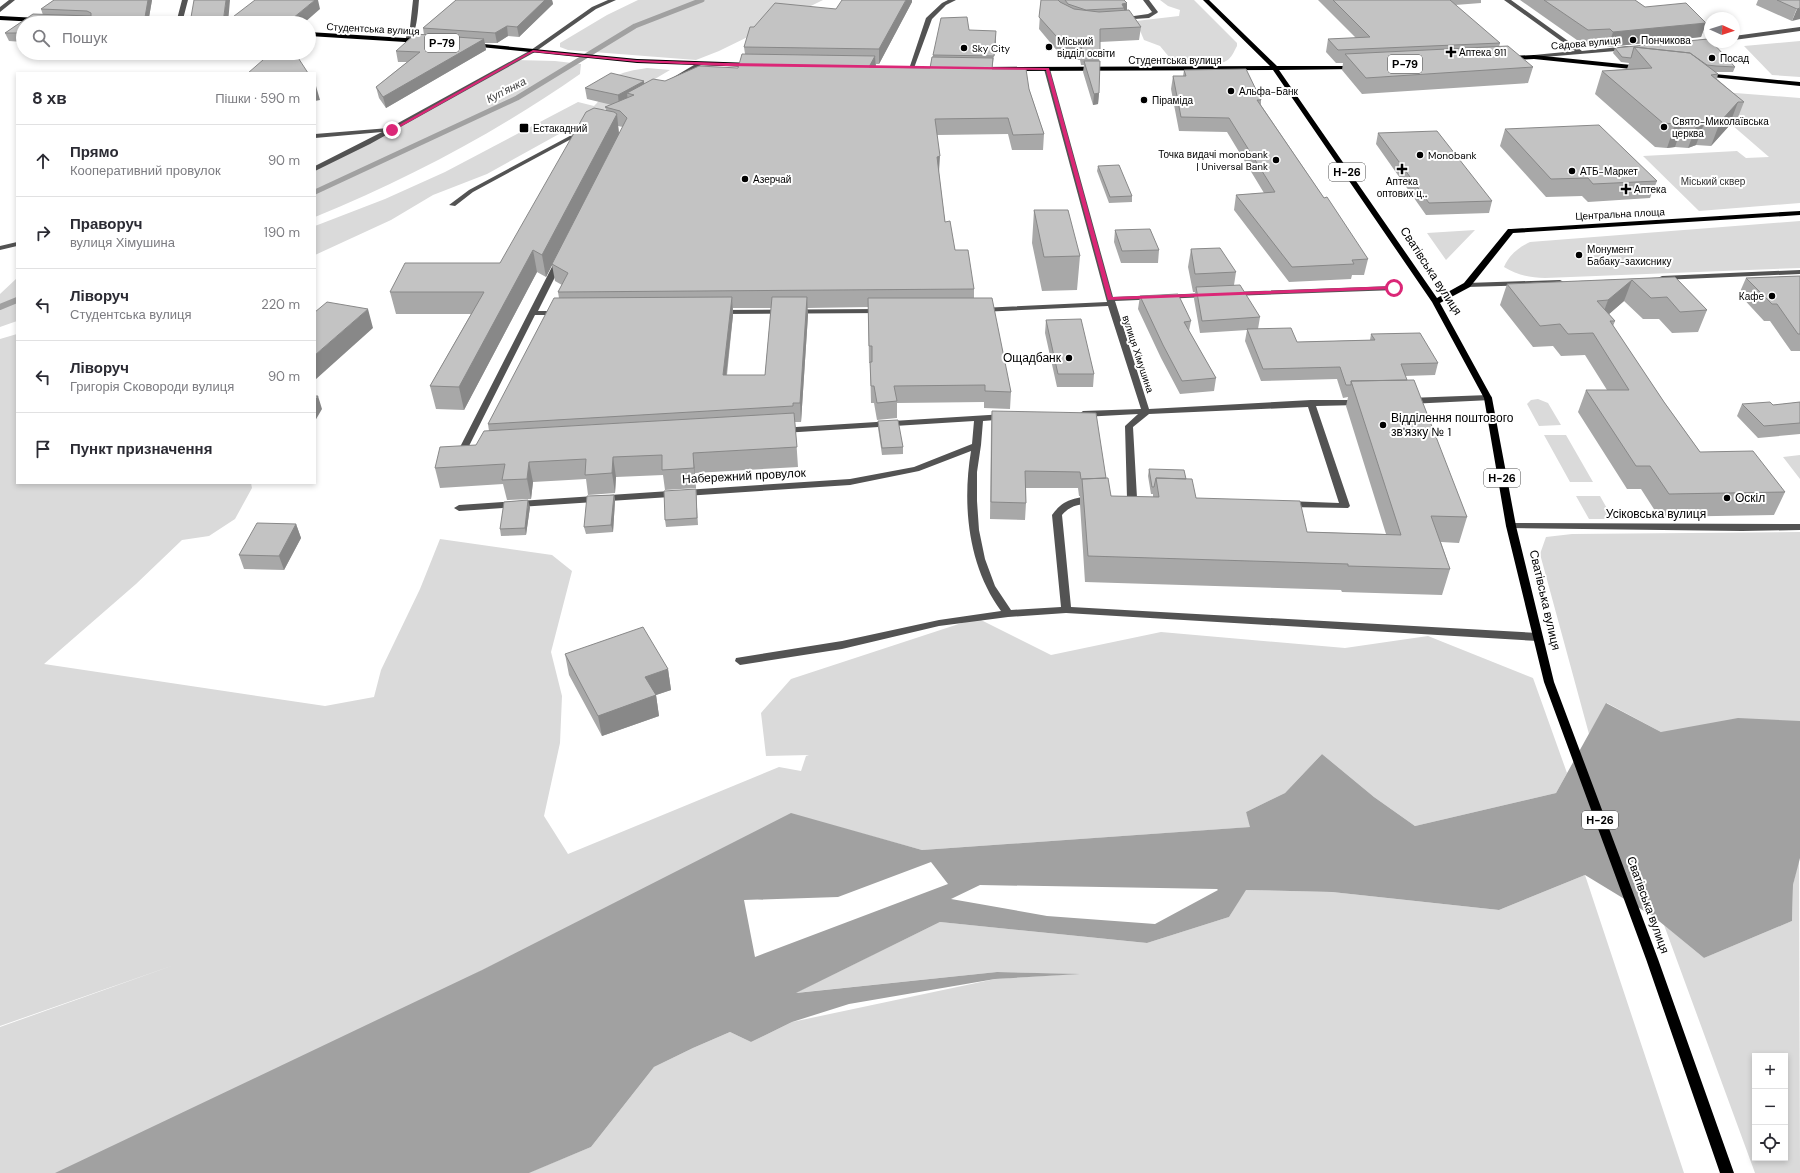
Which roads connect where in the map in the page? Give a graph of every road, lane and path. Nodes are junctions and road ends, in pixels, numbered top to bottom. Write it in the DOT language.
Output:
graph roads {
  1 [pos="12,0"];
  2 [pos="185,0"];
  3 [pos="416,0"];
  4 [pos="614,0"];
  5 [pos="952,0"];
  6 [pos="1146,0"];
  7 [pos="1206,0"];
  8 [pos="1507,0"];
  9 [pos="0,10"];
  10 [pos="181,16"];
  11 [pos="0,18"];
  12 [pos="16,19"];
  13 [pos="1112,20"];
  14 [pos="1800,29"];
  15 [pos="316,34"];
  16 [pos="1740,37"];
  17 [pos="408,40"];
  18 [pos="428,42"];
  19 [pos="467,44"];
  20 [pos="1633,47"];
  21 [pos="533,51"];
  22 [pos="1580,52"];
  23 [pos="1534,57"];
  24 [pos="1503,59"];
  25 [pos="699,64"];
  26 [pos="762,66"];
  27 [pos="1365,66"];
  28 [pos="904,68"];
  29 [pos="911,68"];
  30 [pos="919,68"];
  31 [pos="1275,68"];
  32 [pos="1644,68"];
  33 [pos="971,69"];
  34 [pos="1047,69"];
  35 [pos="1699,74"];
  36 [pos="666,83"];
  37 [pos="1800,84"];
  38 [pos="589,128"];
  39 [pos="392,130"];
  40 [pos="316,136"];
  41 [pos="316,168"];
  42 [pos="453,205"];
  43 [pos="1800,213"];
  44 [pos="16,244"];
  45 [pos="0,248"];
  46 [pos="565,250"];
  47 [pos="1800,272"];
  48 [pos="1657,279"];
  49 [pos="1570,282"];
  50 [pos="1467,285"];
  51 [pos="1394,288"];
  52 [pos="1110,301"];
  53 [pos="1436,302"];
  54 [pos="971,310"];
  55 [pos="893,311"];
  56 [pos="713,312"];
  57 [pos="532,313"];
  58 [pos="571,313"];
  59 [pos="1488,398"];
  60 [pos="1397,401"];
  61 [pos="1366,402"];
  62 [pos="1311,403"];
  63 [pos="1146,412"];
  64 [pos="1074,415"];
  65 [pos="1011,417"];
  66 [pos="979,418"];
  67 [pos="772,430"];
  68 [pos="977,445"];
  69 [pos="479,448"];
  70 [pos="1132,498"];
  71 [pos="1101,500"];
  72 [pos="1274,503"];
  73 [pos="459,508"];
  74 [pos="1511,526"];
  75 [pos="1800,526"];
  76 [pos="1066,610"];
  77 [pos="1008,614"];
  78 [pos="1538,637"];
  79 [pos="740,661"];
  80 [pos="1727,1173"];
  1 -- 9 [label="street"];
  2 -- 10 [label="street"];
  3 -- 17 [label="street"];
  4 -- 21 [label="street"];
  5 -- 29 [label="street"];
  6 -- 13 [label="street"];
  7 -- 31 [label="main road, Н-26"];
  8 -- 22 [label="street"];
  11 -- 12 [label="main road"];
  14 -- 16 [label="street"];
  15 -- 17 [label="main road, Студентська вулиця / Р-79"];
  17 -- 18 [label="main road, Студентська вулиця / Р-79"];
  19 -- 21 [label="main road, Р-79"];
  20 -- 22 [label="street, Садова вулиця"];
  21 -- 25 [label="main road, Р-79"];
  21 -- 39 [label="street"];
  22 -- 23 [label="street, Садова вулиця"];
  23 -- 24 [label="main road"];
  23 -- 32 [label="main road"];
  25 -- 26 [label="main road, Р-79"];
  25 -- 36 [label="street"];
  27 -- 31 [label="main road, Студентська вулиця"];
  28 -- 29 [label="main road"];
  29 -- 30 [label="main road"];
  31 -- 34 [label="main road, Студентська вулиця"];
  31 -- 53 [label="main road, Сватівська вулиця / Н-26"];
  33 -- 34 [label="main road, Студентська вулиця"];
  34 -- 52 [label="street, вулиця Хімушина"];
  35 -- 37 [label="main road"];
  38 -- 42 [label="street"];
  39 -- 40 [label="street"];
  39 -- 41 [label="street"];
  43 -- 50 [label="main road, Центральна площа"];
  44 -- 45 [label="street"];
  46 -- 57 [label="street"];
  47 -- 48 [label="street"];
  49 -- 50 [label="street, Центральна площа"];
  50 -- 53 [label="main road, Центральна площа"];
  51 -- 52 [label="street"];
  52 -- 54 [label="street"];
  52 -- 63 [label="street, вулиця Хімушина"];
  53 -- 59 [label="main road, Сватівська вулиця / Н-26"];
  55 -- 56 [label="street"];
  57 -- 58 [label="street"];
  57 -- 69 [label="street"];
  59 -- 60 [label="street"];
  59 -- 74 [label="main road, Сватівська вулиця / Н-26"];
  61 -- 62 [label="street"];
  62 -- 63 [label="street"];
  62 -- 72 [label="street"];
  63 -- 64 [label="street"];
  63 -- 70 [label="street"];
  65 -- 66 [label="street"];
  66 -- 67 [label="street"];
  66 -- 68 [label="street"];
  68 -- 73 [label="street, Набережний провулок"];
  68 -- 77 [label="street"];
  71 -- 76 [label="street"];
  74 -- 75 [label="street, Усіковська вулиця"];
  74 -- 78 [label="main road, Сватівська вулиця / Н-26"];
  76 -- 77 [label="street"];
  76 -- 78 [label="street"];
  77 -- 79 [label="street"];
  78 -- 80 [label="main road, Сватівська вулиця / Н-26"];
}
